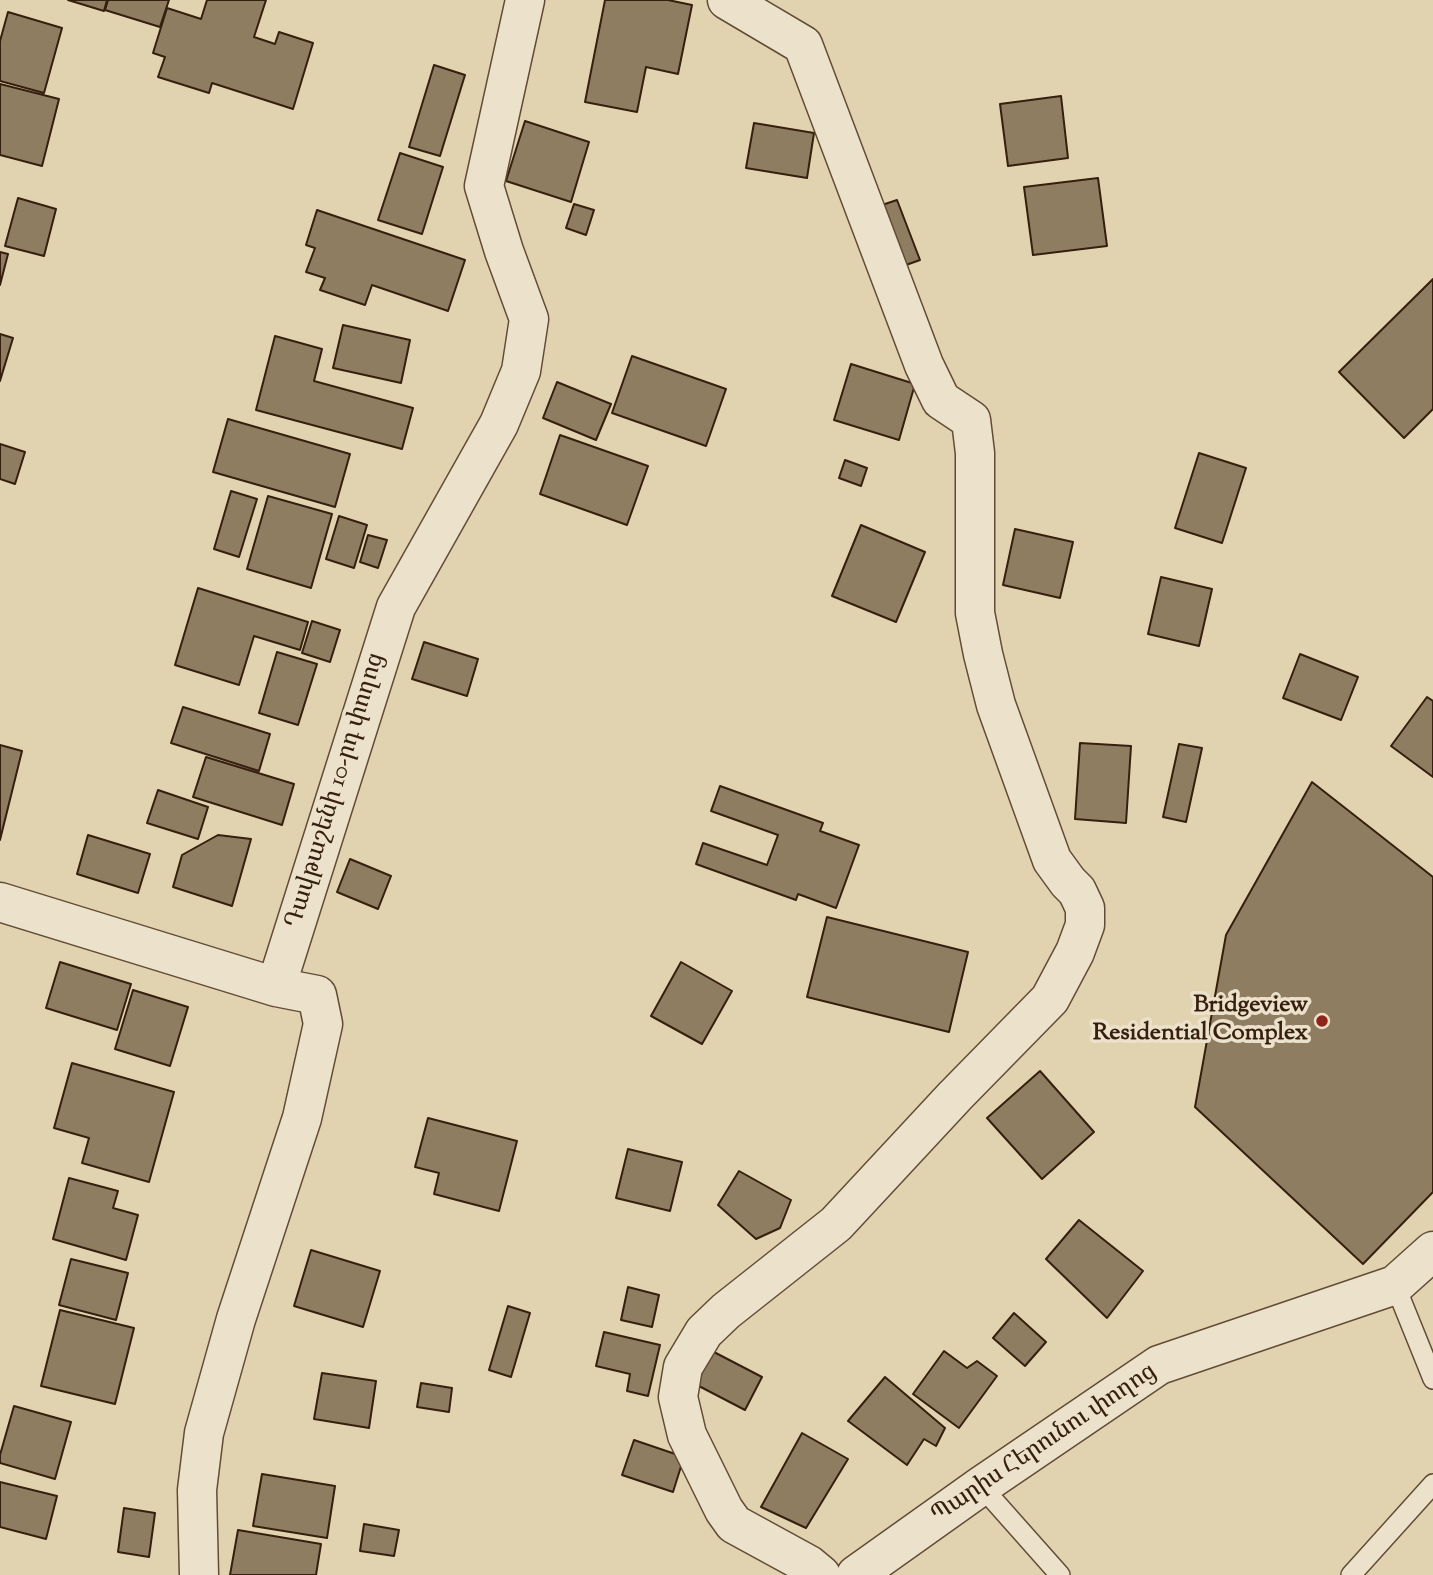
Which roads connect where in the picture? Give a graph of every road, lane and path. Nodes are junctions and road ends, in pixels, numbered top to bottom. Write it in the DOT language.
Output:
graph roads {
  1 [pos="525,0"];
  2 [pos="727,0"];
  3 [pos="0,902"];
  4 [pos="276,987"];
  5 [pos="1433,1251"];
  6 [pos="1395,1285"];
  7 [pos="1433,1379"];
  8 [pos="1433,1485"];
  9 [pos="981,1486"];
  10 [pos="199,1575"];
  11 [pos="821,1575"];
  12 [pos="856,1575"];
  13 [pos="1060,1575"];
  14 [pos="1352,1575"];
  1 -- 4 [label="street, Դավթաշենի 10-րդ փողոց"];
  2 -- 11 [label="street"];
  3 -- 4 [label="street"];
  4 -- 10 [label="street"];
  5 -- 6 [label="street, Պարիս Հերունու փողոց"];
  6 -- 7 [label="lane"];
  6 -- 9 [label="street, Պարիս Հերունու փողոց"];
  8 -- 14 [label="lane"];
  9 -- 12 [label="street, Պարիս Հերունու փողոց"];
  9 -- 13 [label="lane"];
}
